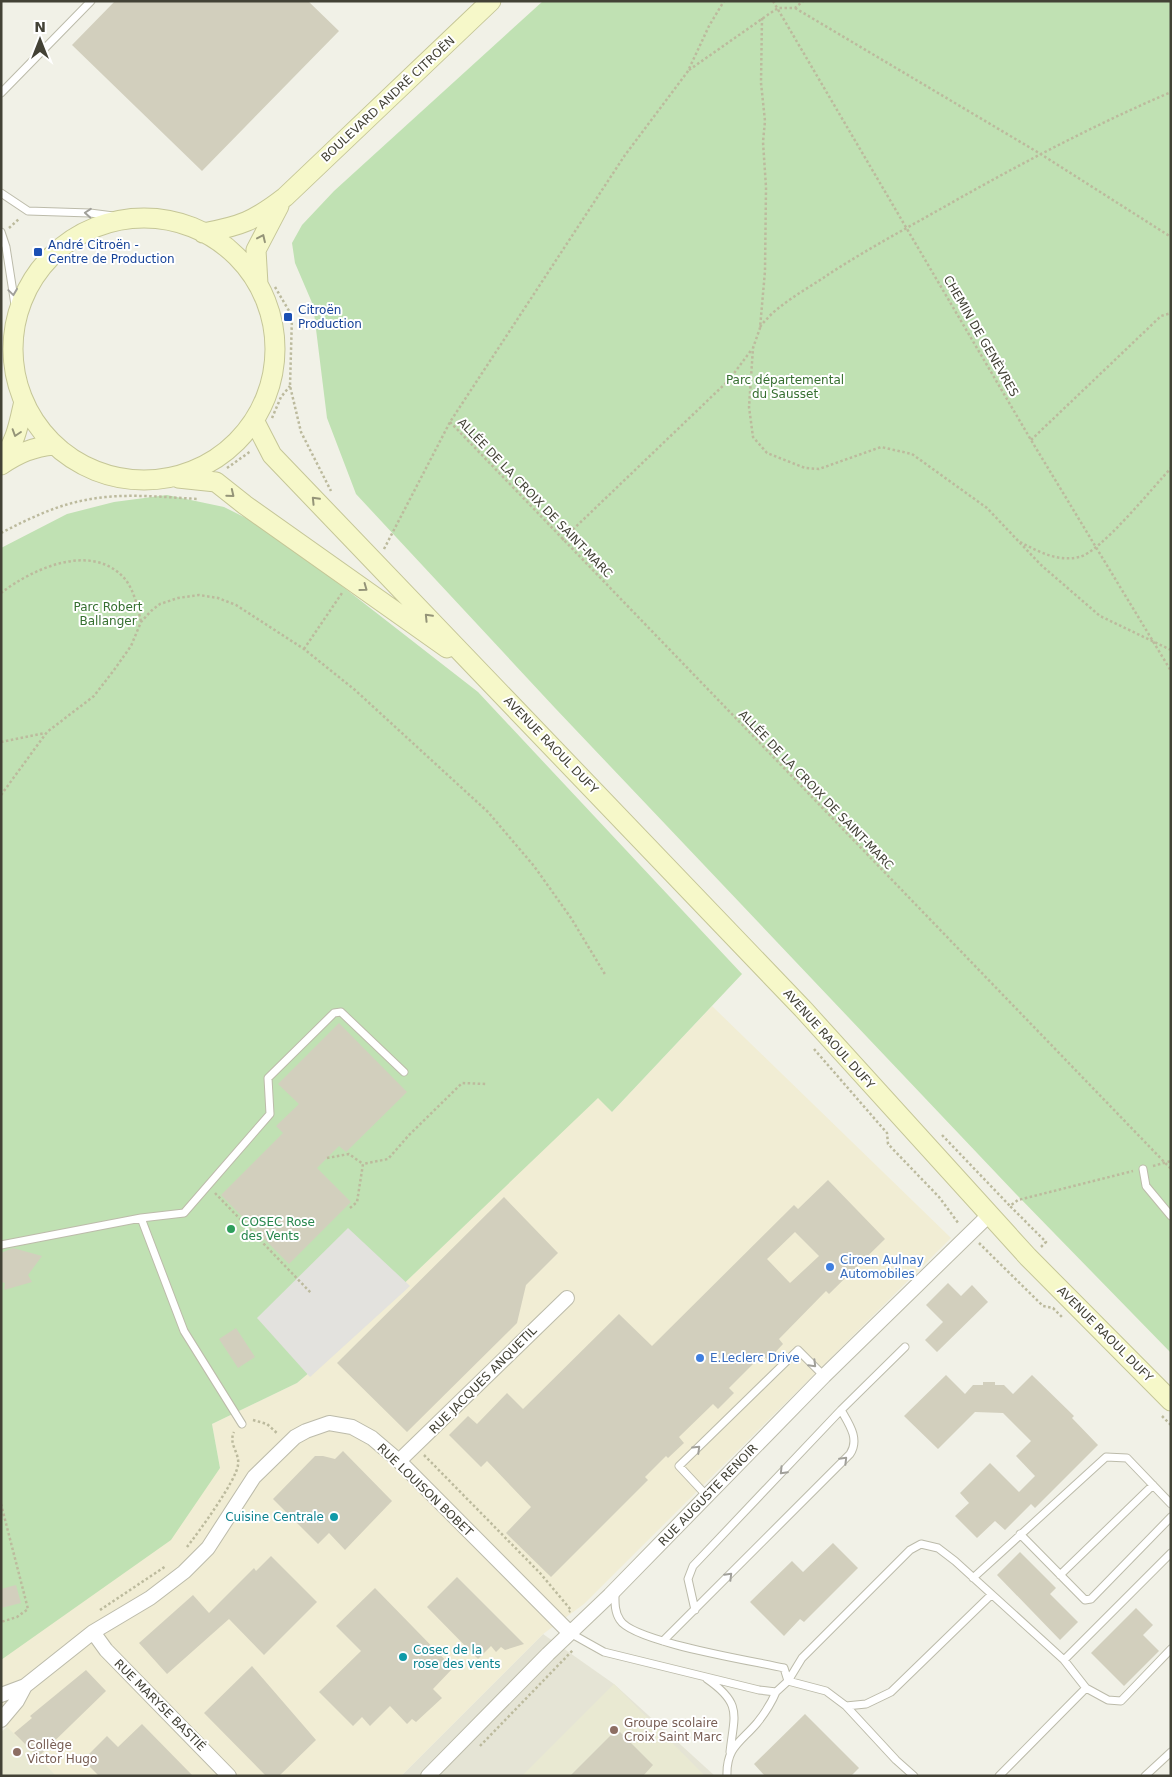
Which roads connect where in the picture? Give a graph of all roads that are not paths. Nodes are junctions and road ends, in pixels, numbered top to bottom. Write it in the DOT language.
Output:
graph roads {
  1 [pos="91,1"];
  2 [pos="491,1"];
  3 [pos="1,93"];
  4 [pos="1,193"];
  5 [pos="284,198"];
  6 [pos="137,219"];
  7 [pos="2,233"];
  8 [pos="203,233"];
  9 [pos="258,284"];
  10 [pos="17,318"];
  11 [pos="24,401"];
  12 [pos="254,420"];
  13 [pos="54,445"];
  14 [pos="1,461"];
  15 [pos="1,465"];
  16 [pos="170,478"];
  17 [pos="486,677"];
  18 [pos="404,1072"];
  19 [pos="1143,1169"];
  20 [pos="988,1215"];
  21 [pos="1171,1216"];
  22 [pos="141,1218"];
  23 [pos="1,1245"];
  24 [pos="567,1298"];
  25 [pos="905,1348"];
  26 [pos="824,1376"];
  27 [pos="1164,1406"];
  28 [pos="841,1410"];
  29 [pos="242,1424"];
  30 [pos="399,1461"];
  31 [pos="1153,1485"];
  32 [pos="707,1496"];
  33 [pos="1171,1504"];
  34 [pos="1171,1517"];
  35 [pos="1020,1534"];
  36 [pos="1171,1553"];
  37 [pos="1060,1575"];
  38 [pos="972,1578"];
  39 [pos="615,1590"];
  40 [pos="991,1595"];
  41 [pos="695,1610"];
  42 [pos="92,1632"];
  43 [pos="570,1633"];
  44 [pos="663,1641"];
  45 [pos="1171,1649"];
  46 [pos="1064,1660"];
  47 [pos="703,1676"];
  48 [pos="788,1681"];
  49 [pos="25,1686"];
  50 [pos="1086,1688"];
  51 [pos="776,1692"];
  52 [pos="1,1695"];
  53 [pos="846,1706"];
  54 [pos="1,1720"];
  55 [pos="1171,1752"];
  56 [pos="730,1754"];
  57 [pos="230,1776"];
  58 [pos="428,1776"];
  59 [pos="727,1776"];
  60 [pos="914,1776"];
  61 [pos="1000,1776"];
  62 [pos="1145,1776"];
  1 -- 3 [label="lane"];
  2 -- 5 [label="main road, BOULEVARD ANDRÉ CITROËN"];
  6 -- 4 [label="lane, one-way"];
  5 -- 8 [label="main road, BOULEVARD ANDRÉ CITROËN"];
  9 -- 5 [label="main road, BOULEVARD ANDRÉ CITROËN, one-way"];
  6 -- 8 [label="main road"];
  6 -- 10 [label="main road"];
  7 -- 10 [label="lane, one-way"];
  8 -- 9 [label="main road"];
  9 -- 12 [label="main road"];
  10 -- 11 [label="main road"];
  11 -- 13 [label="main road"];
  11 -- 14 [label="main road, one-way"];
  12 -- 16 [label="main road"];
  17 -- 12 [label="main road, AVENUE RAOUL DUFY, one-way"];
  13 -- 15 [label="main road"];
  13 -- 16 [label="main road"];
  16 -- 17 [label="main road, AVENUE RAOUL DUFY, one-way"];
  17 -- 20 [label="main road, AVENUE RAOUL DUFY"];
  18 -- 22 [label="lane"];
  19 -- 21 [label="lane"];
  20 -- 26 [label="street, RUE AUGUSTE RENOIR"];
  20 -- 27 [label="main road, AVENUE RAOUL DUFY"];
  22 -- 23 [label="lane"];
  22 -- 29 [label="lane"];
  24 -- 30 [label="street, RUE JACQUES ANQUETIL"];
  25 -- 28 [label="lane"];
  26 -- 32 [label="street, RUE AUGUSTE RENOIR"];
  32 -- 26 [label="lane, one-way"];
  28 -- 41 [label="lane, one-way"];
  41 -- 28 [label="lane, one-way"];
  30 -- 42 [label="street, RUE LOUISON BOBET"];
  30 -- 43 [label="street, RUE LOUISON BOBET"];
  31 -- 33 [label="lane"];
  31 -- 35 [label="lane"];
  31 -- 37 [label="lane"];
  32 -- 39 [label="street, RUE AUGUSTE RENOIR"];
  34 -- 37 [label="lane"];
  35 -- 37 [label="lane"];
  35 -- 38 [label="lane"];
  36 -- 46 [label="lane"];
  38 -- 40 [label="lane"];
  38 -- 48 [label="lane"];
  39 -- 43 [label="street, RUE AUGUSTE RENOIR"];
  39 -- 44 [label="lane"];
  40 -- 46 [label="lane"];
  40 -- 53 [label="lane"];
  41 -- 44 [label="lane"];
  42 -- 49 [label="street, RUE LOUISON BOBET"];
  42 -- 57 [label="street, RUE MARYSE BASTIÉ"];
  43 -- 47 [label="lane"];
  43 -- 58 [label="street, RUE AUGUSTE RENOIR"];
  44 -- 48 [label="lane"];
  45 -- 50 [label="lane"];
  46 -- 50 [label="lane"];
  47 -- 51 [label="lane"];
  47 -- 56 [label="lane"];
  48 -- 51 [label="lane"];
  48 -- 53 [label="lane"];
  49 -- 52 [label="street"];
  49 -- 54 [label="street"];
  50 -- 61 [label="lane"];
  51 -- 56 [label="lane"];
  53 -- 60 [label="lane"];
  55 -- 62 [label="lane"];
  56 -- 59 [label="lane"];
}
